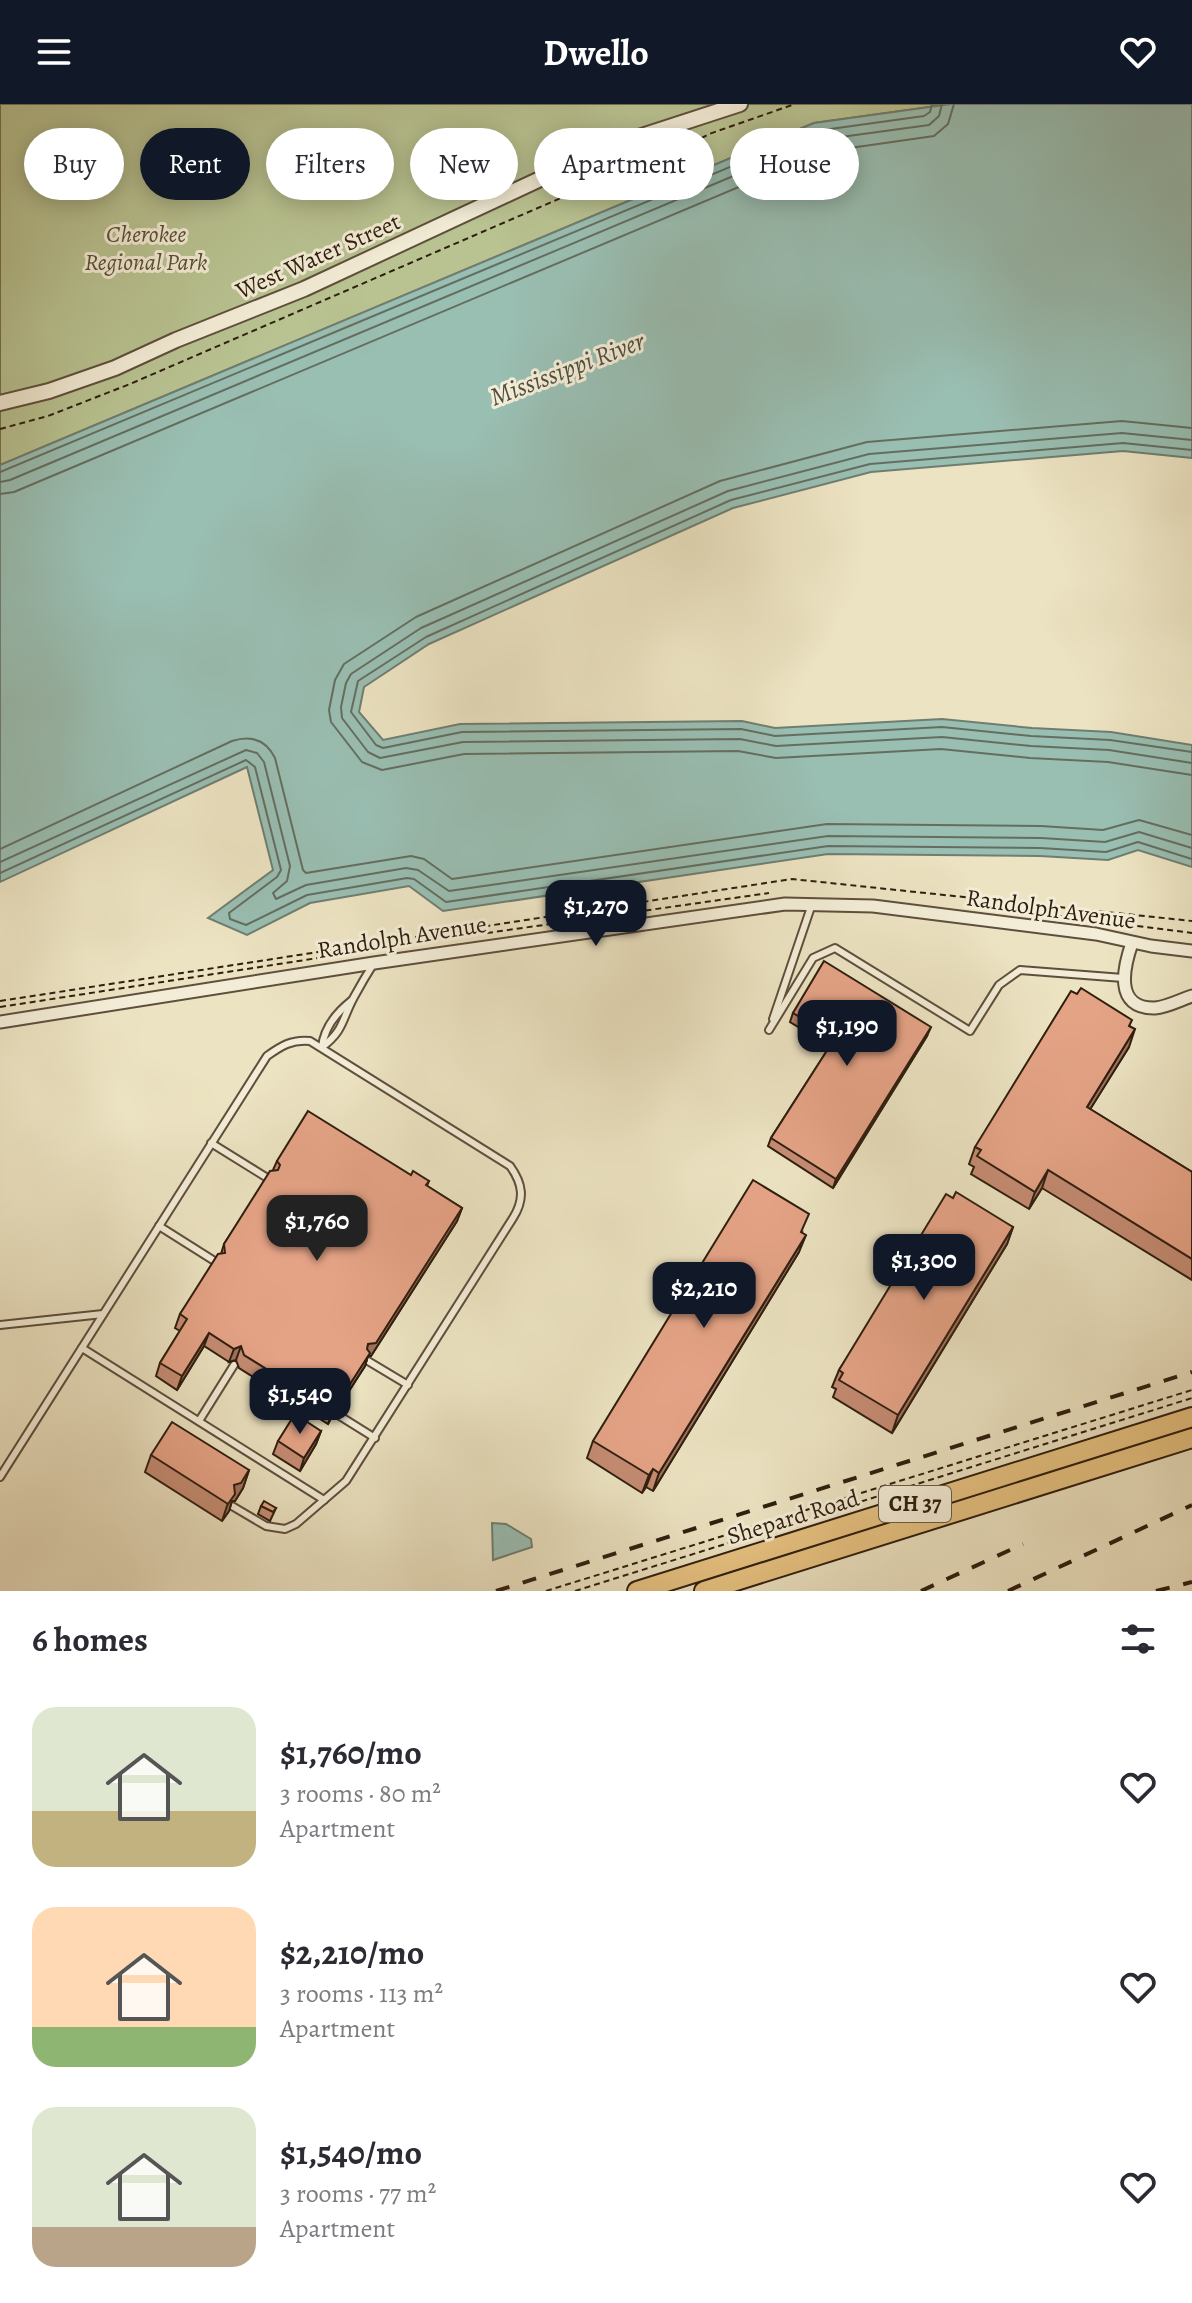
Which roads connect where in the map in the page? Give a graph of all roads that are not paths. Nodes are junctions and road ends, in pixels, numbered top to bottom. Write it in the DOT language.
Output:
graph roads {
  1 [pos="740,104"];
  2 [pos="0,403"];
  3 [pos="812,903"];
  4 [pos="1132,943"];
  5 [pos="1192,951"];
  6 [pos="374,963"];
  7 [pos="1123,978"];
  8 [pos="1192,996"];
  9 [pos="0,1022"];
  10 [pos="322,1047"];
  11 [pos="211,1143"];
  12 [pos="269,1179"];
  13 [pos="159,1226"];
  14 [pos="216,1262"];
  15 [pos="103,1314"];
  16 [pos="0,1325"];
  17 [pos="82,1348"];
  18 [pos="368,1361"];
  19 [pos="234,1365"];
  20 [pos="408,1385"];
  21 [pos="335,1413"];
  22 [pos="1192,1417"];
  23 [pos="199,1421"];
  24 [pos="375,1438"];
  25 [pos="1192,1438"];
  26 [pos="0,1477"];
  27 [pos="324,1500"];
  28 [pos="232,1506"];
  29 [pos="637,1591"];
  30 [pos="704,1591"];
  1 -- 2 [label="street, West Water Street"];
  3 -- 4 [label="street, Randolph Avenue"];
  3 -- 6 [label="street, Randolph Avenue"];
  3 -- 7 [label="lane"];
  4 -- 5 [label="street, Randolph Avenue"];
  4 -- 7 [label="street"];
  6 -- 9 [label="street, Randolph Avenue"];
  6 -- 10 [label="lane"];
  7 -- 8 [label="street"];
  10 -- 11 [label="lane"];
  10 -- 20 [label="lane"];
  11 -- 12 [label="lane"];
  11 -- 13 [label="lane"];
  13 -- 14 [label="lane"];
  13 -- 15 [label="lane"];
  15 -- 16 [label="lane"];
  15 -- 17 [label="lane"];
  17 -- 23 [label="lane"];
  17 -- 26 [label="lane"];
  18 -- 20 [label="lane"];
  19 -- 23 [label="lane"];
  20 -- 24 [label="lane"];
  21 -- 24 [label="lane"];
  22 -- 29 [label="highway, Shepard Road / CH 37"];
  23 -- 27 [label="lane"];
  24 -- 27 [label="lane"];
  25 -- 30 [label="highway, Shepard Road / CH 37"];
  27 -- 28 [label="lane"];
}
